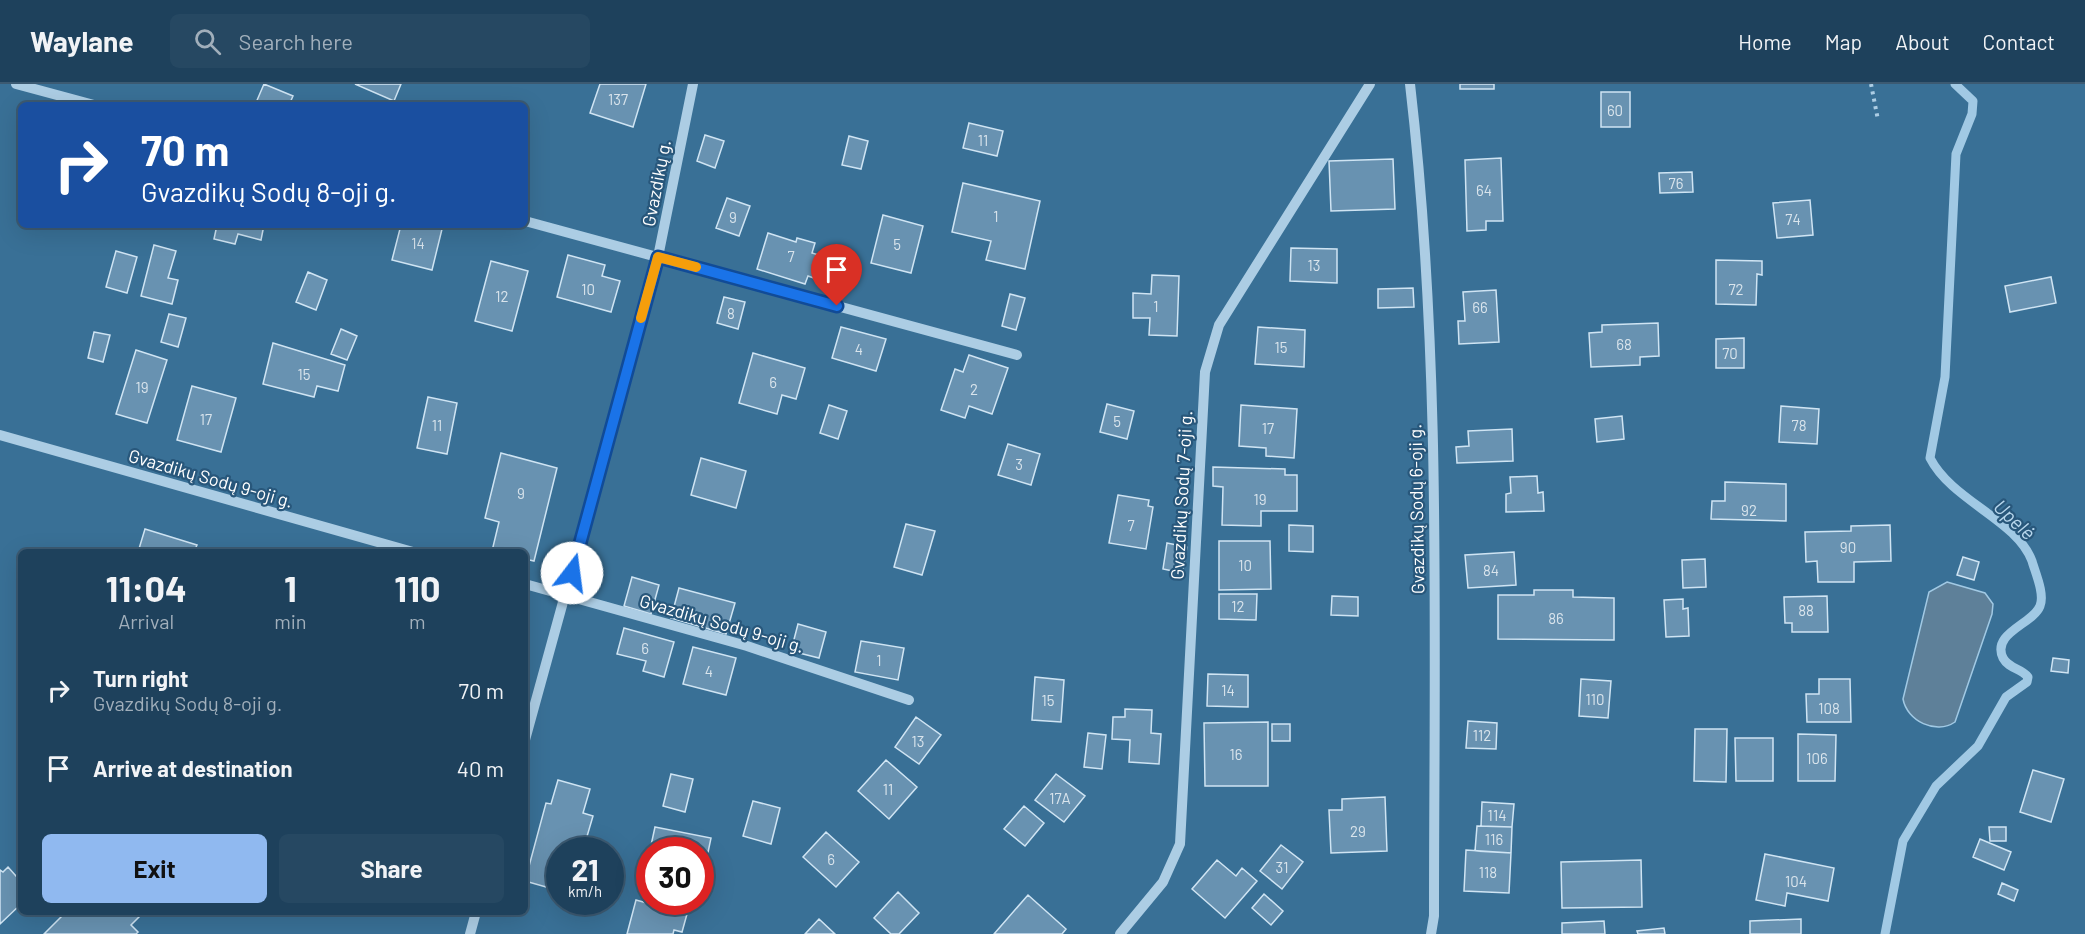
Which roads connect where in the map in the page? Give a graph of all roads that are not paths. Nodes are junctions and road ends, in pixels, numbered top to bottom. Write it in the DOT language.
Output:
graph roads {
  1 [pos="16,84"];
  2 [pos="693,84"];
  3 [pos="1370,84"];
  4 [pos="1410,84"];
  5 [pos="83,102"];
  6 [pos="528,222"];
  7 [pos="658,257"];
  8 [pos="1017,355"];
  9 [pos="0,435"];
  10 [pos="402,549"];
  11 [pos="528,585"];
  12 [pos="566,596"];
  13 [pos="909,700"];
  14 [pos="528,729"];
  15 [pos="475,915"];
  16 [pos="470,934"];
  17 [pos="1120,934"];
  18 [pos="1431,934"];
  1 -- 5 [label="street"];
  2 -- 7 [label="street, Gvazdikų g."];
  3 -- 17 [label="street, Gvazdikų Sodų 7-oji g."];
  4 -- 18 [label="street, Gvazdikų Sodų 6-oji g."];
  6 -- 7 [label="street"];
  7 -- 8 [label="street"];
  7 -- 12 [label="street, Gvazdikų g."];
  9 -- 10 [label="street, Gvazdikų Sodų 9-oji g."];
  11 -- 12 [label="street, Gvazdikų Sodų 9-oji g."];
  12 -- 13 [label="street, Gvazdikų Sodų 9-oji g."];
  12 -- 14 [label="street, Gvazdikų g."];
  15 -- 16 [label="street"];
}
